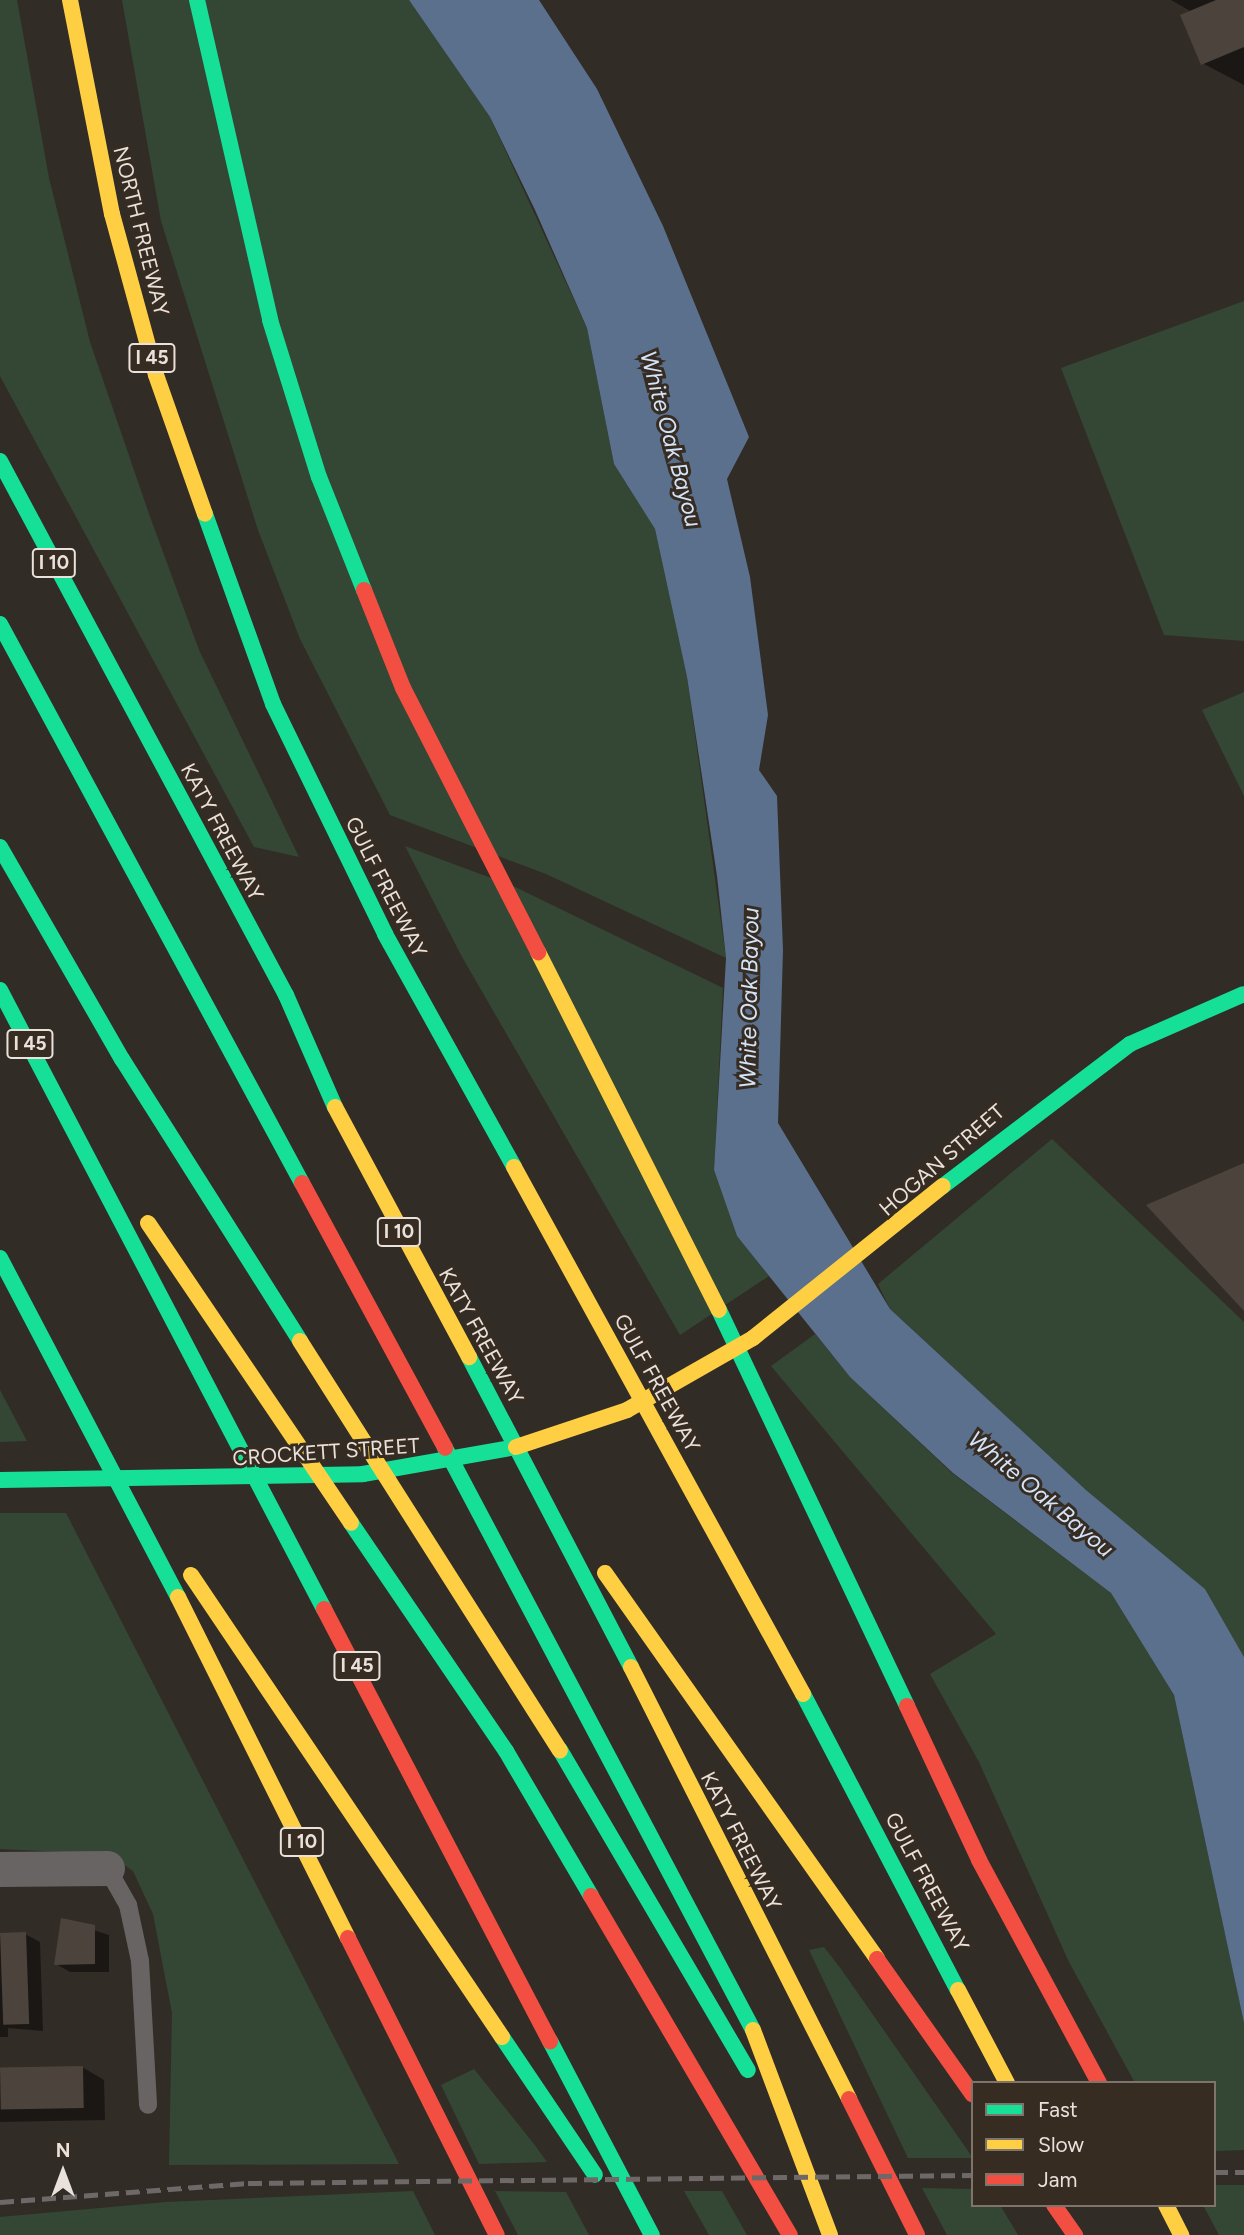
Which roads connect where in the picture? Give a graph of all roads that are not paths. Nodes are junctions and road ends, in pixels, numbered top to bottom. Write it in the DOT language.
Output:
graph roads {
  1 [pos="70,0"];
  2 [pos="197,0"];
  3 [pos="0,461"];
  4 [pos="0,624"];
  5 [pos="274,704"];
  6 [pos="0,847"];
  7 [pos="0,990"];
  8 [pos="1244,994"];
  9 [pos="61,1098"];
  10 [pos="0,1258"];
  11 [pos="681,1381"];
  12 [pos="79,1399"];
  13 [pos="528,1462"];
  14 [pos="0,1480"];
  15 [pos="107,1868"];
  16 [pos="0,1869"];
  17 [pos="1005,2081"];
  18 [pos="1098,2081"];
  19 [pos="971,2092"];
  20 [pos="148,2105"];
  21 [pos="1056,2207"];
  22 [pos="1069,2207"];
  23 [pos="1167,2207"];
  24 [pos="497,2235"];
  25 [pos="635,2235"];
  26 [pos="652,2235"];
  27 [pos="790,2235"];
  28 [pos="830,2235"];
  29 [pos="837,2235"];
  30 [pos="918,2235"];
  31 [pos="1075,2235"];
  32 [pos="1082,2235"];
  33 [pos="1181,2235"];
  1 -- 5 [label="main road, NORTH FREEWAY / I 45"];
  2 -- 18 [label="main road"];
  3 -- 13 [label="main road, KATY FREEWAY / I 10"];
  4 -- 28 [label="main road"];
  5 -- 17 [label="main road, GULF FREEWAY / I 45"];
  6 -- 29 [label="main road"];
  7 -- 9 [label="main road, I 45"];
  8 -- 11 [label="main road, HOGAN STREET"];
  9 -- 26 [label="main road, I 45"];
  9 -- 27 [label="main road"];
  10 -- 12 [label="main road, I 10"];
  11 -- 14 [label="main road, CROCKETT STREET"];
  12 -- 24 [label="main road, I 10"];
  12 -- 25 [label="main road"];
  13 -- 19 [label="main road"];
  13 -- 30 [label="main road, KATY FREEWAY / I 10"];
  15 -- 16 [label="street"];
  15 -- 20 [label="lane"];
  21 -- 31 [label="main road"];
  22 -- 32 [label="main road"];
  23 -- 33 [label="main road"];
}
